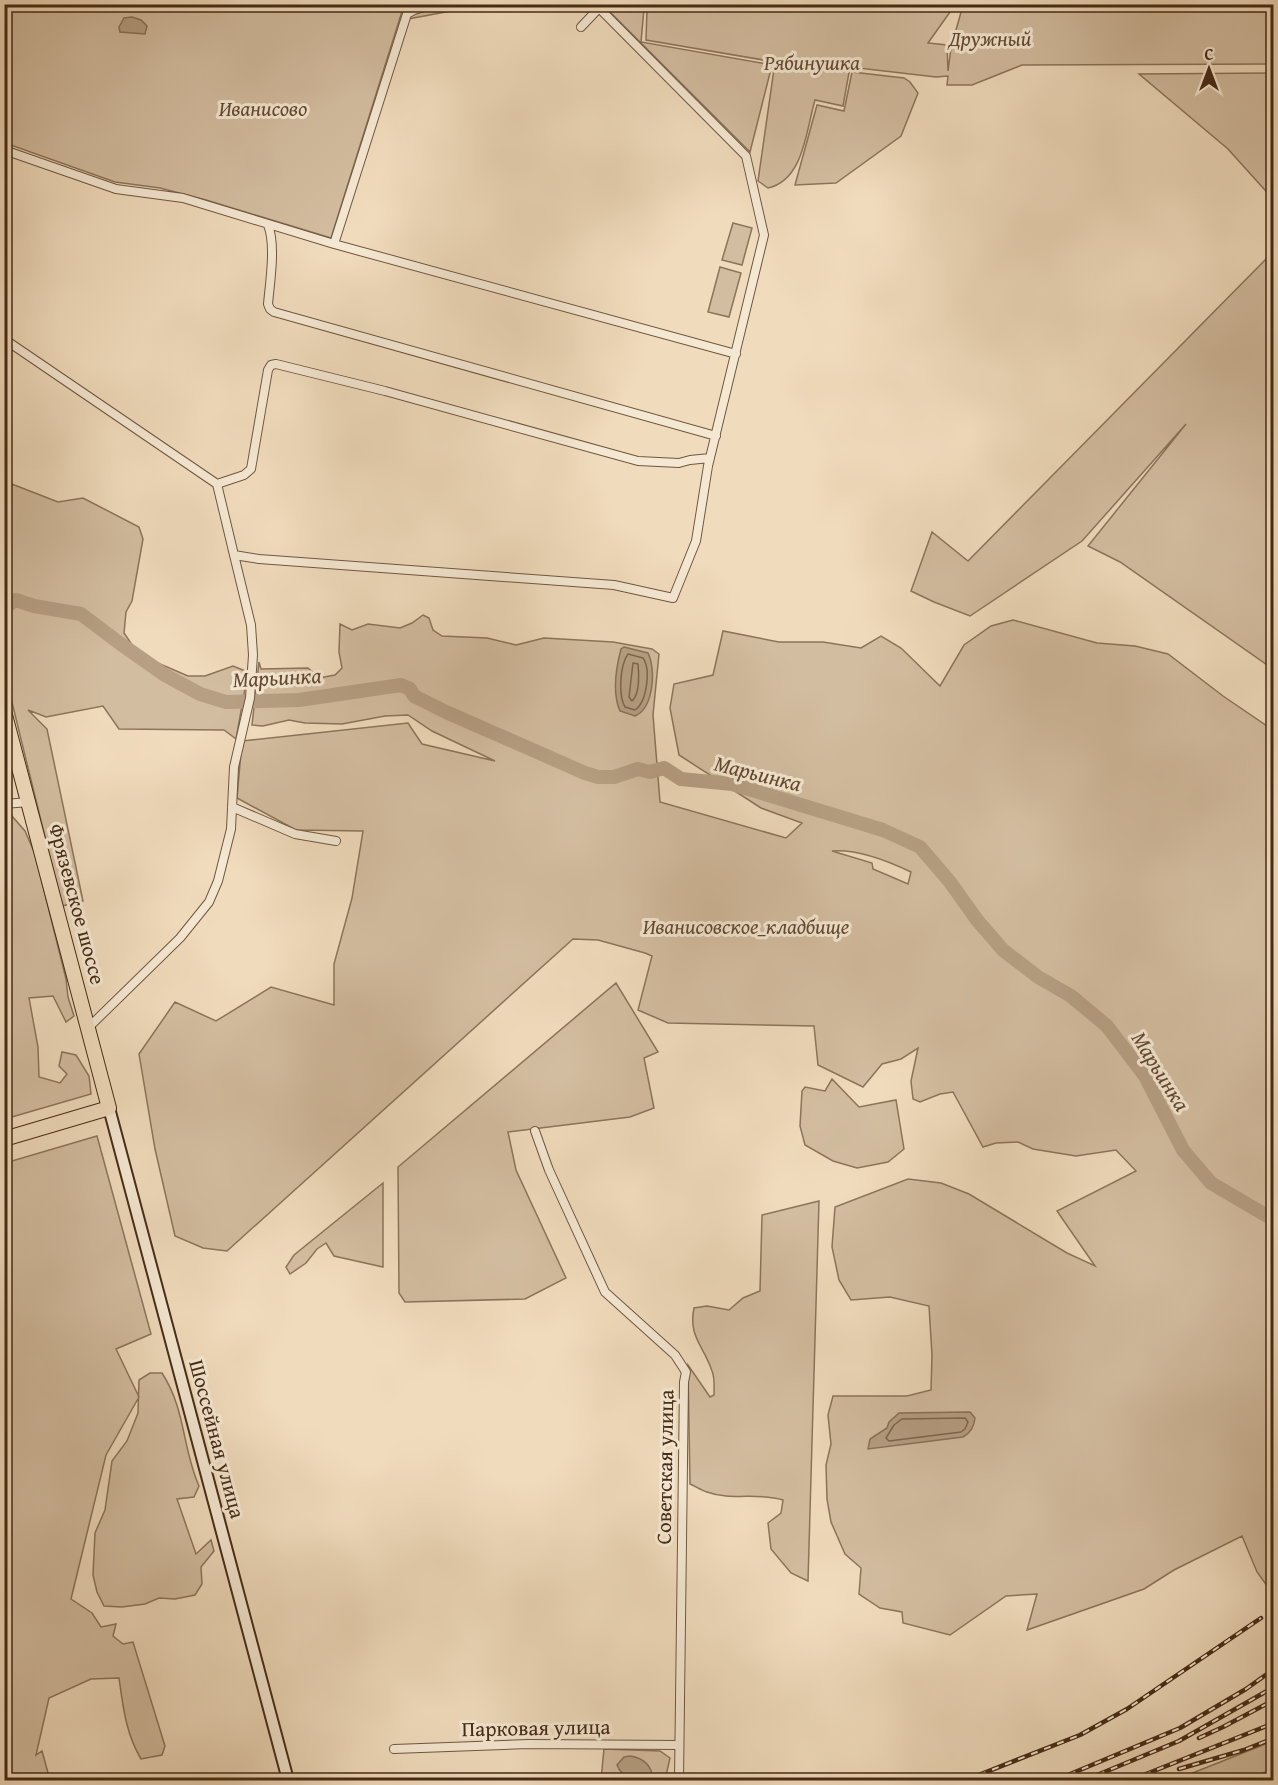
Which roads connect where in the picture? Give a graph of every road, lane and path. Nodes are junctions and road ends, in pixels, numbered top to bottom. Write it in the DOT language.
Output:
graph roads {
  1 [pos="435,4"];
  2 [pos="597,6"];
  3 [pos="583,27"];
  4 [pos="4,150"];
  5 [pos="268,225"];
  6 [pos="334,244"];
  7 [pos="4,339"];
  8 [pos="736,354"];
  9 [pos="716,436"];
  10 [pos="710,458"];
  11 [pos="217,484"];
  12 [pos="234,555"];
  13 [pos="4,711"];
  14 [pos="29,802"];
  15 [pos="4,804"];
  16 [pos="232,807"];
  17 [pos="336,841"];
  18 [pos="88,1028"];
  19 [pos="109,1108"];
  20 [pos="535,1131"];
  21 [pos="4,1139"];
  22 [pos="679,1745"];
  23 [pos="394,1749"];
  24 [pos="1274,1774"];
  25 [pos="288,1780"];
  26 [pos="679,1780"];
  27 [pos="1261,1780"];
  1 -- 6 [label="street"];
  2 -- 3 [label="street"];
  2 -- 8 [label="street"];
  4 -- 5 [label="street"];
  5 -- 6 [label="street"];
  5 -- 9 [label="street"];
  6 -- 8 [label="street"];
  7 -- 11 [label="street"];
  8 -- 9 [label="street"];
  9 -- 10 [label="street"];
  10 -- 11 [label="street"];
  10 -- 12 [label="street"];
  11 -- 12 [label="street"];
  12 -- 16 [label="street"];
  13 -- 14 [label="highway, Фрязевское шоссе"];
  14 -- 15 [label="street"];
  14 -- 18 [label="highway, Фрязевское шоссе"];
  16 -- 17 [label="street"];
  16 -- 18 [label="street"];
  18 -- 19 [label="highway, Фрязевское шоссе"];
  19 -- 21 [label="highway"];
  19 -- 25 [label="street, Шоссейная улица"];
  20 -- 22 [label="street, Советская улица"];
  22 -- 23 [label="street, Парковая улица"];
  22 -- 26 [label="street, Советская улица"];
  24 -- 27 [label="street"];
}
